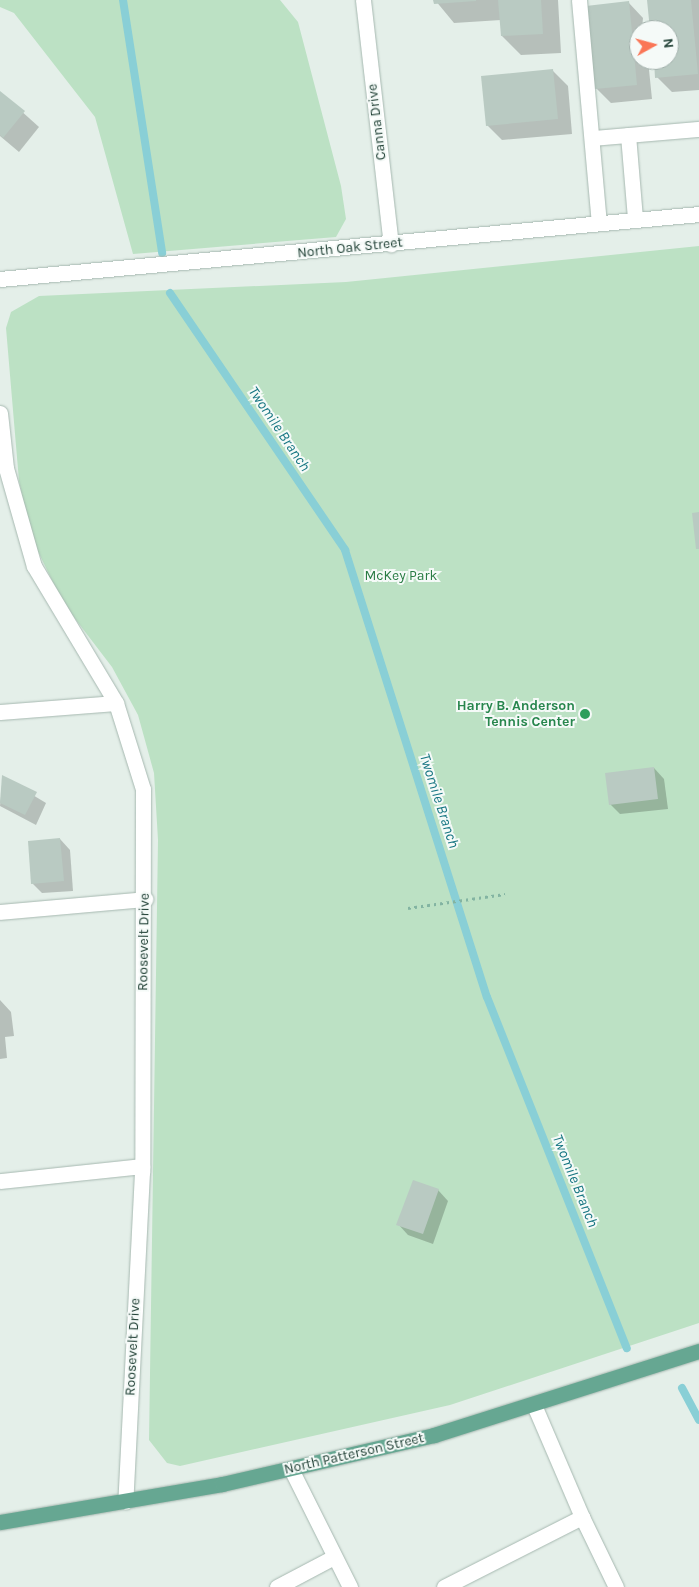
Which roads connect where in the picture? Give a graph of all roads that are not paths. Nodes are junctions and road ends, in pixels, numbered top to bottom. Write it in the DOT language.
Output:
graph roads {
  1 [pos="363,0"];
  2 [pos="579,0"];
  3 [pos="699,129"];
  4 [pos="628,135"];
  5 [pos="593,138"];
  6 [pos="699,214"];
  7 [pos="635,219"];
  8 [pos="599,222"];
  9 [pos="391,244"];
  10 [pos="0,279"];
  11 [pos="0,414"];
  12 [pos="116,703"];
  13 [pos="0,712"];
  14 [pos="145,899"];
  15 [pos="0,912"];
  16 [pos="142,1166"];
  17 [pos="0,1181"];
  18 [pos="699,1351"];
  19 [pos="534,1405"];
  20 [pos="291,1468"];
  21 [pos="125,1502"];
  22 [pos="582,1517"];
  23 [pos="0,1522"];
  24 [pos="334,1557"];
  25 [pos="465,1582"];
  26 [pos="277,1587"];
  27 [pos="350,1587"];
  28 [pos="444,1587"];
  29 [pos="616,1587"];
  1 -- 9 [label="street, Canna Drive"];
  2 -- 5 [label="street"];
  3 -- 4 [label="street"];
  4 -- 5 [label="street"];
  4 -- 7 [label="street"];
  5 -- 8 [label="street"];
  6 -- 7 [label="street, North Oak Street"];
  7 -- 8 [label="street, North Oak Street"];
  8 -- 9 [label="street, North Oak Street"];
  9 -- 10 [label="street, North Oak Street"];
  11 -- 12 [label="street, Roosevelt Drive"];
  12 -- 13 [label="street"];
  12 -- 14 [label="street, Roosevelt Drive"];
  14 -- 15 [label="street"];
  14 -- 16 [label="street, Roosevelt Drive"];
  16 -- 17 [label="street"];
  16 -- 21 [label="street, Roosevelt Drive"];
  18 -- 19 [label="main road, North Patterson Street"];
  19 -- 20 [label="main road, North Patterson Street"];
  19 -- 22 [label="street"];
  20 -- 21 [label="main road, North Patterson Street"];
  20 -- 24 [label="street"];
  21 -- 23 [label="main road, North Patterson Street"];
  22 -- 25 [label="street"];
  22 -- 29 [label="street"];
  24 -- 26 [label="street"];
  24 -- 27 [label="street"];
  25 -- 28 [label="street"];
}
